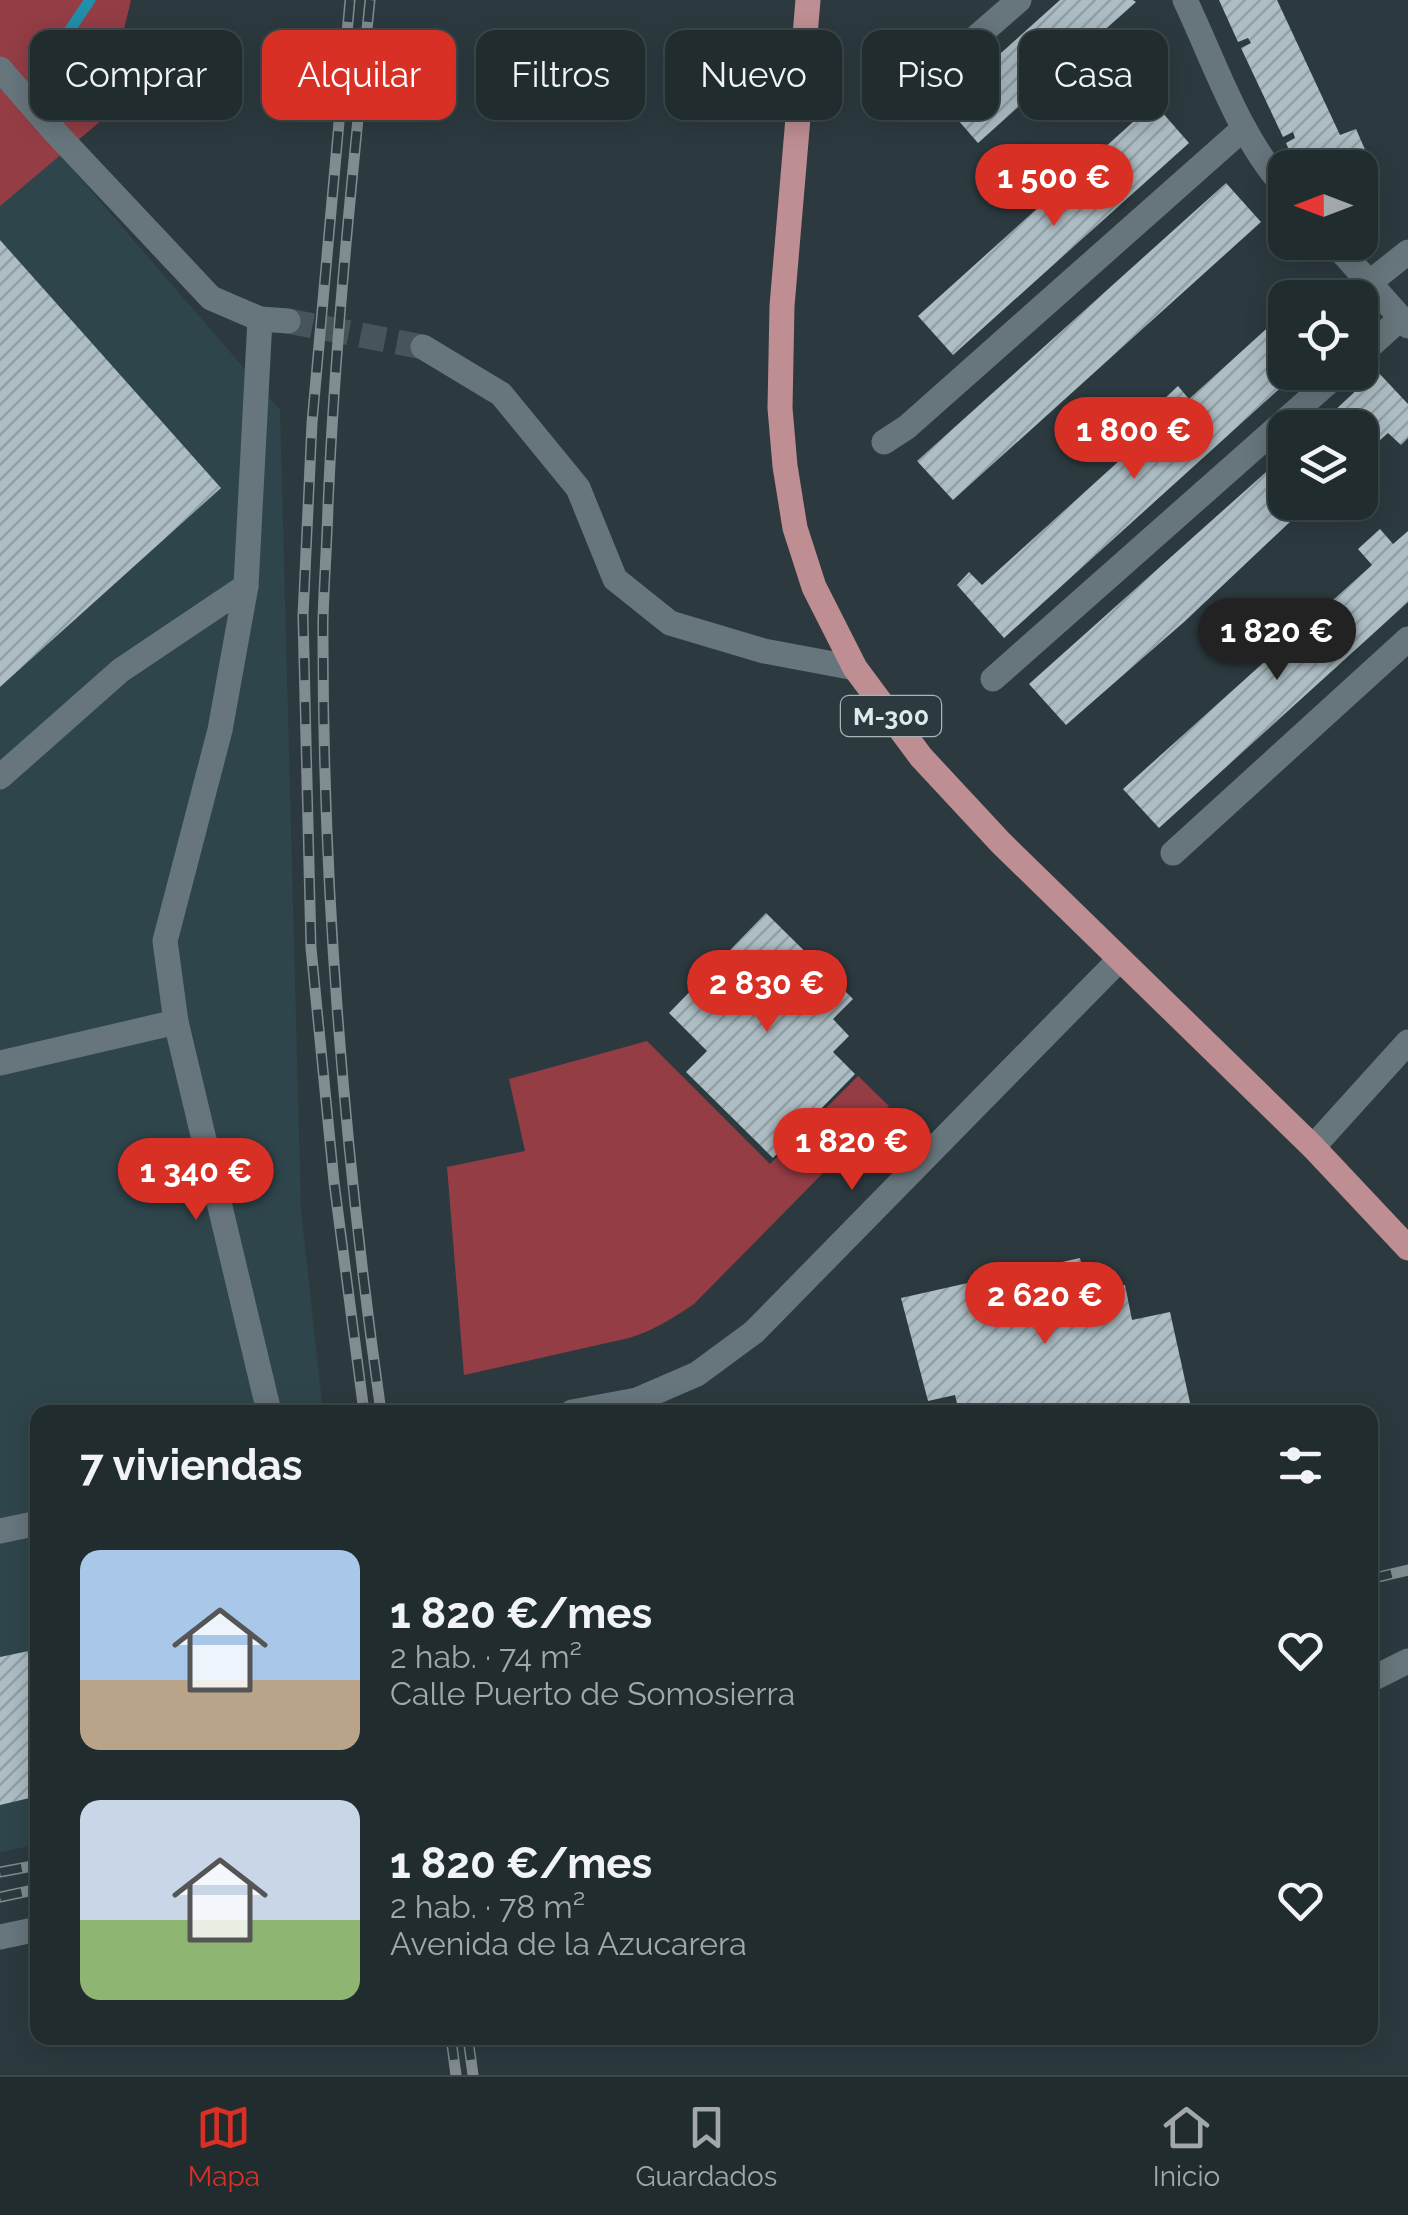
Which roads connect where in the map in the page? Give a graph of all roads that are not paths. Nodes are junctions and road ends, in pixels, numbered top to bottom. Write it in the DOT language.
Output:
graph roads {
  1 [pos="808,0"];
  2 [pos="1019,0"];
  3 [pos="1185,0"];
  4 [pos="985,30"];
  5 [pos="0,69"];
  6 [pos="1244,128"];
  7 [pos="1268,169"];
  8 [pos="1408,252"];
  9 [pos="1349,260"];
  10 [pos="1366,280"];
  11 [pos="1373,280"];
  12 [pos="1378,293"];
  13 [pos="260,318"];
  14 [pos="288,320"];
  15 [pos="1405,322"];
  16 [pos="1378,342"];
  17 [pos="423,346"];
  18 [pos="1320,390"];
  19 [pos="884,442"];
  20 [pos="246,586"];
  21 [pos="1408,639"];
  22 [pos="855,668"];
  23 [pos="993,679"];
  24 [pos="0,777"];
  25 [pos="1174,854"];
  26 [pos="1119,960"];
  27 [pos="176,1022"];
  28 [pos="1408,1042"];
  29 [pos="0,1063"];
  30 [pos="1313,1147"];
  31 [pos="1408,1248"];
  32 [pos="266,1405"];
  33 [pos="610,1405"];
  34 [pos="30,1525"];
  35 [pos="0,1532"];
  36 [pos="1408,1662"];
  37 [pos="1378,1676"];
  38 [pos="30,1931"];
  39 [pos="0,1937"];
  1 -- 22 [label="main road, M-300"];
  2 -- 4 [label="street"];
  3 -- 6 [label="street"];
  5 -- 13 [label="street"];
  6 -- 7 [label="street"];
  6 -- 19 [label="street"];
  8 -- 11 [label="street"];
  9 -- 10 [label="street"];
  12 -- 15 [label="street"];
  13 -- 14 [label="street"];
  13 -- 20 [label="street"];
  15 -- 16 [label="street"];
  17 -- 22 [label="street"];
  18 -- 23 [label="street"];
  20 -- 24 [label="street"];
  20 -- 27 [label="street"];
  21 -- 25 [label="street"];
  22 -- 26 [label="main road, M-300"];
  26 -- 30 [label="main road, M-300"];
  26 -- 33 [label="street"];
  27 -- 29 [label="street"];
  27 -- 32 [label="street"];
  28 -- 30 [label="street"];
  30 -- 31 [label="main road, M-300"];
  34 -- 35 [label="street"];
  36 -- 37 [label="street"];
  38 -- 39 [label="street"];
}
